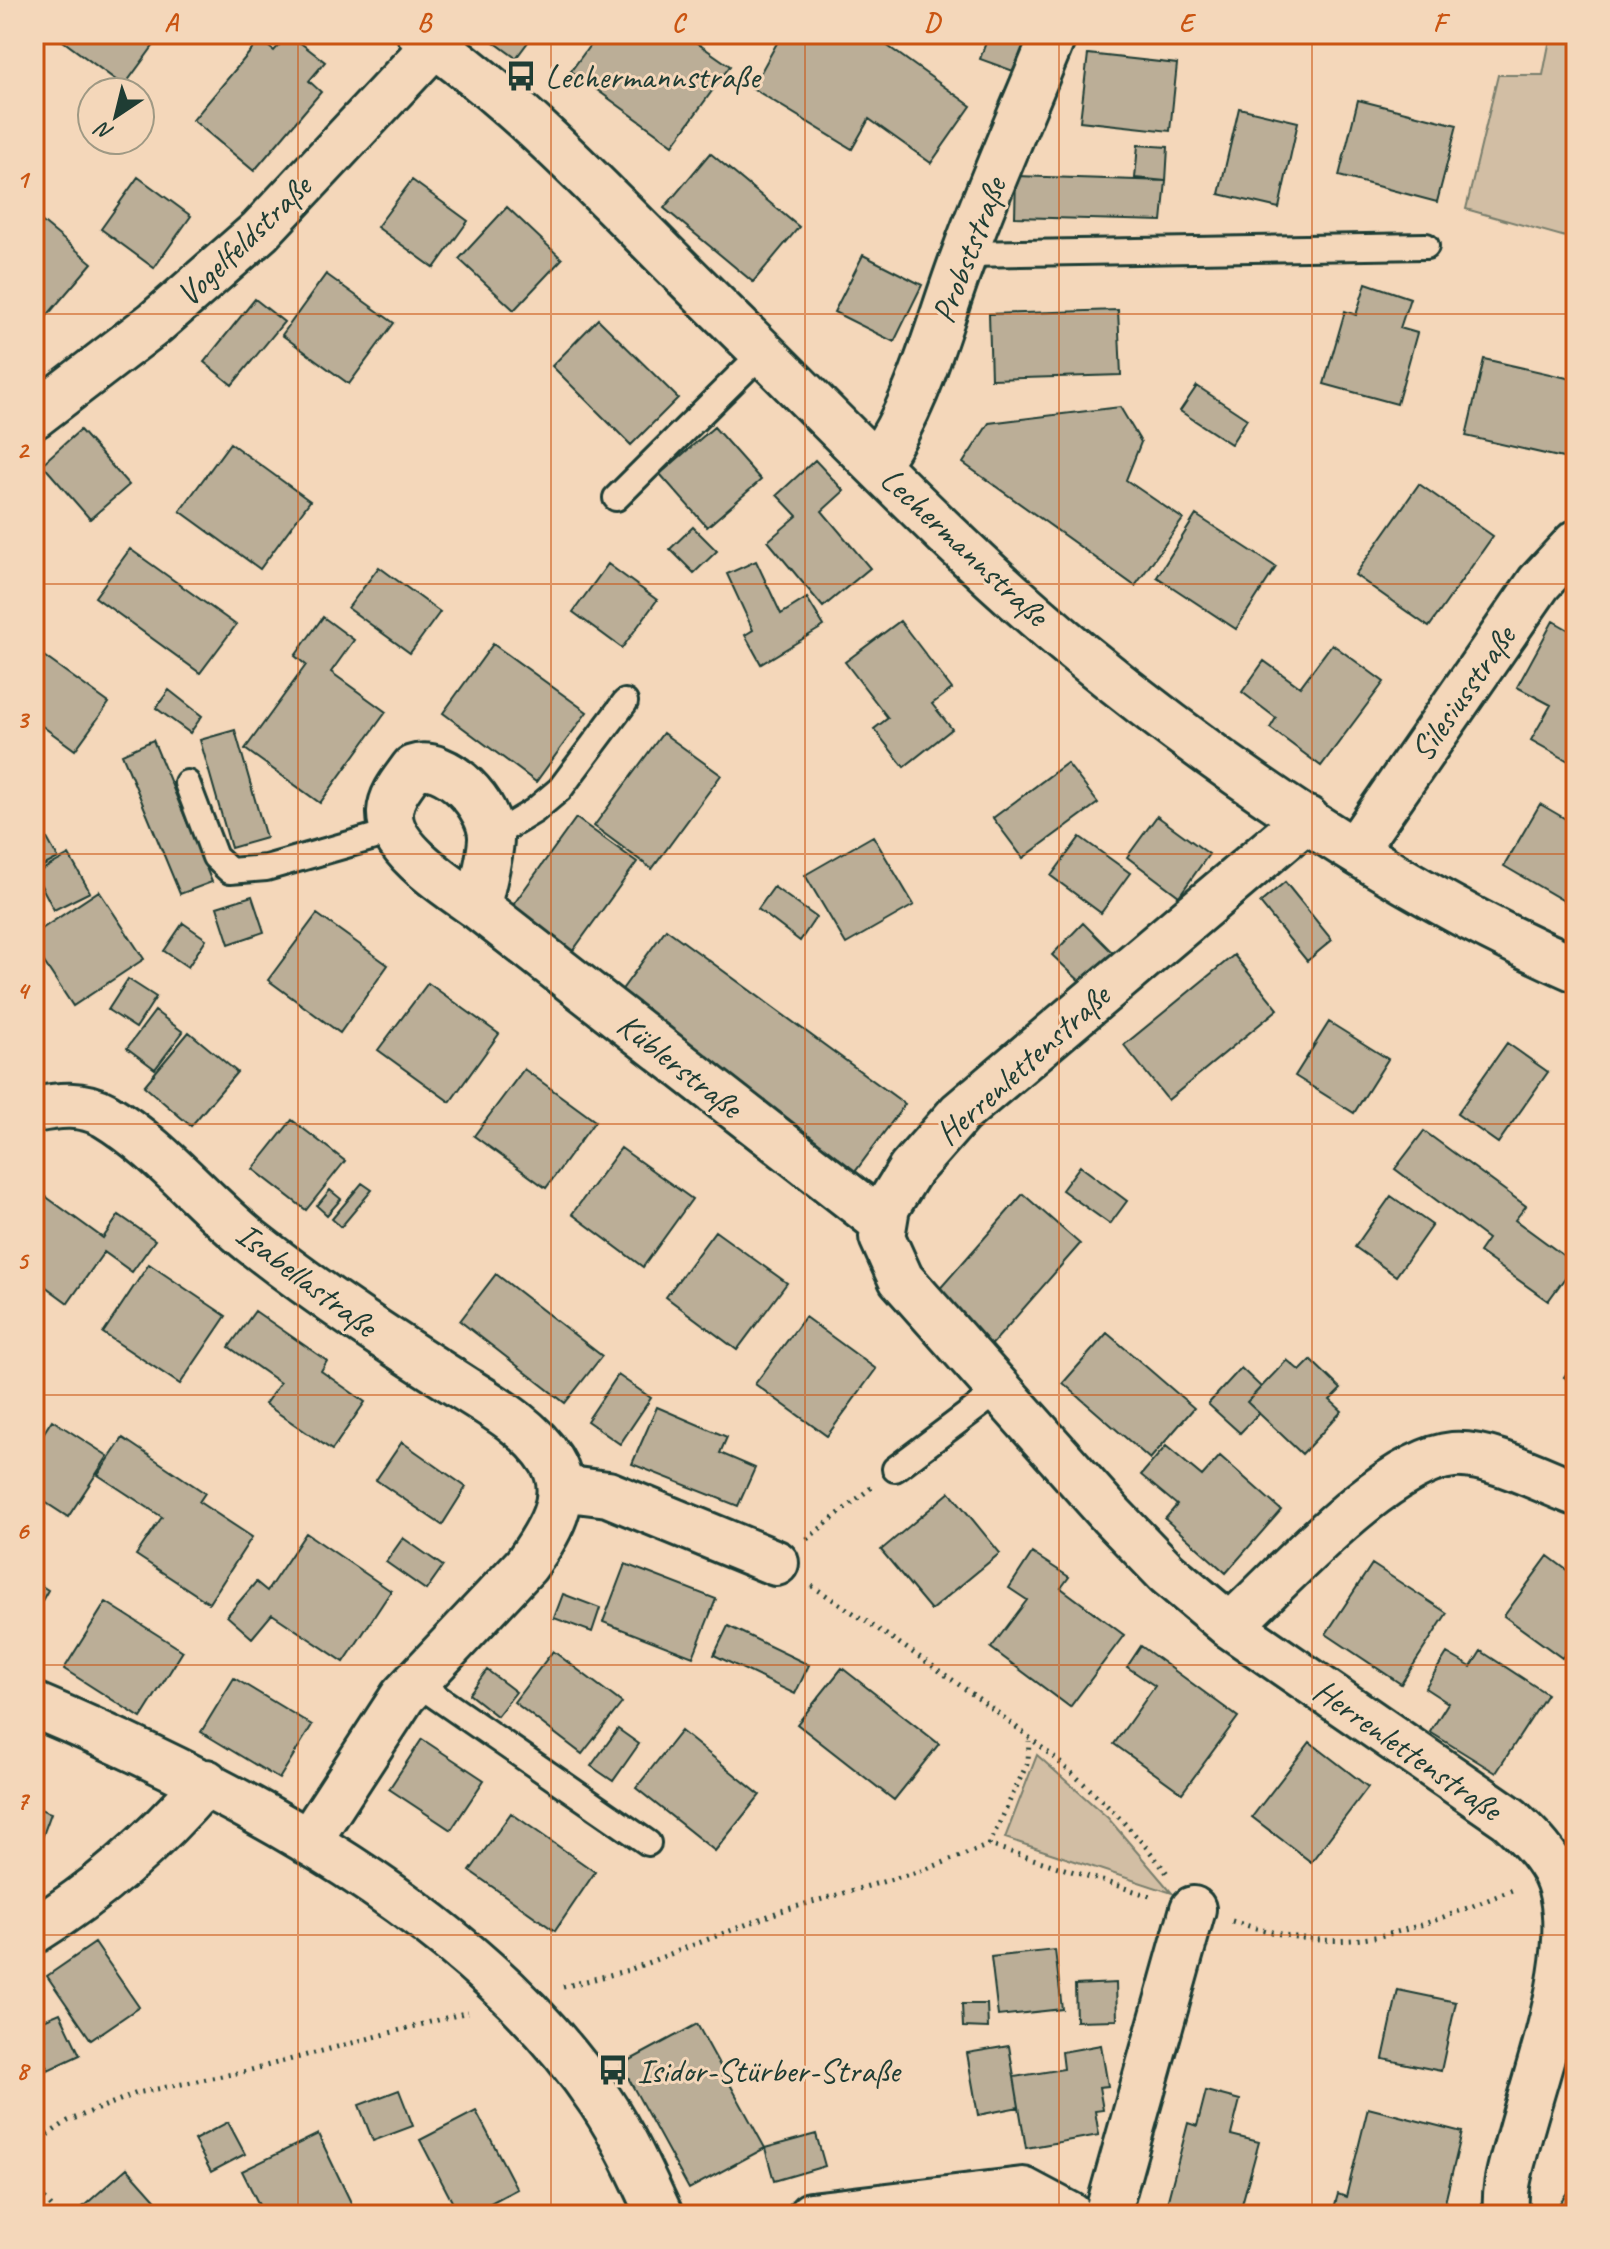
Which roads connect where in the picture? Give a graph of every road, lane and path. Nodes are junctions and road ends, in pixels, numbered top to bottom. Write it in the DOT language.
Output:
graph roads {
  1 [pos="1054,34"];
  2 [pos="428,39"];
  3 [pos="1426,246"];
  4 [pos="964,254"];
  5 [pos="763,352"];
  6 [pos="34,416"];
  7 [pos="877,463"];
  8 [pos="616,498"];
  9 [pos="1576,543"];
  10 [pos="625,702"];
  11 [pos="187,783"];
  12 [pos="1307,819"];
  13 [pos="395,831"];
  14 [pos="491,837"];
  15 [pos="1355,849"];
  16 [pos="478,907"];
  17 [pos="1576,969"];
  18 [pos="34,1110"];
  19 [pos="883,1223"];
  20 [pos="1001,1389"];
  21 [pos="895,1469"];
  22 [pos="561,1488"];
  23 [pos="1576,1493"];
  24 [pos="776,1563"];
  25 [pos="1230,1626"];
  26 [pos="415,1682"];
  27 [pos="34,1705"];
  28 [pos="1029,1740"];
  29 [pos="206,1782"];
  30 [pos="308,1842"];
  31 [pos="648,1843"];
  32 [pos="989,1845"];
  33 [pos="1555,1871"];
  34 [pos="1193,1909"];
  35 [pos="34,1931"];
  36 [pos="513,2000"];
  37 [pos="34,2144"];
  38 [pos="34,2187"];
  39 [pos="59,2215"];
  40 [pos="660,2215"];
  41 [pos="811,2215"];
  42 [pos="1070,2215"];
  43 [pos="1107,2215"];
  44 [pos="1507,2215"];
  1 -- 4 [label="street, Probststraße"];
  2 -- 5 [label="street, Lechermannstraße"];
  2 -- 6 [label="street, Vogelfeldstraße"];
  3 -- 4 [label="lane"];
  4 -- 7 [label="street, Probststraße"];
  5 -- 7 [label="street, Lechermannstraße"];
  5 -- 8 [label="lane"];
  7 -- 12 [label="street, Lechermannstraße"];
  9 -- 15 [label="street, Silesiusstraße"];
  10 -- 14 [label="lane"];
  11 -- 13 [label="lane"];
  12 -- 15 [label="street, Lechermannstraße"];
  12 -- 19 [label="street, Herrenlettenstraße"];
  13 -- 14 [label="street"];
  13 -- 16 [label="street, Küblerstraße"];
  14 -- 16 [label="street"];
  15 -- 17 [label="street, Lechermannstraße"];
  16 -- 19 [label="street, Küblerstraße"];
  18 -- 22 [label="street, Isabellastraße"];
  19 -- 20 [label="street, Herrenlettenstraße"];
  20 -- 21 [label="lane"];
  20 -- 25 [label="street, Herrenlettenstraße"];
  21 -- 24 [label="path"];
  22 -- 24 [label="street"];
  22 -- 26 [label="street"];
  23 -- 25 [label="street"];
  24 -- 28 [label="path"];
  25 -- 33 [label="street, Herrenlettenstraße"];
  26 -- 30 [label="street"];
  26 -- 31 [label="lane"];
  27 -- 29 [label="street"];
  28 -- 32 [label="path"];
  28 -- 34 [label="path"];
  29 -- 30 [label="street"];
  29 -- 35 [label="street"];
  30 -- 36 [label="street"];
  32 -- 34 [label="path"];
  32 -- 36 [label="path"];
  33 -- 34 [label="path"];
  33 -- 44 [label="street, Herrenlettenstraße"];
  34 -- 43 [label="street"];
  36 -- 37 [label="path"];
  36 -- 40 [label="street"];
  38 -- 39 [label="path"];
  41 -- 42 [label="street"];
}
